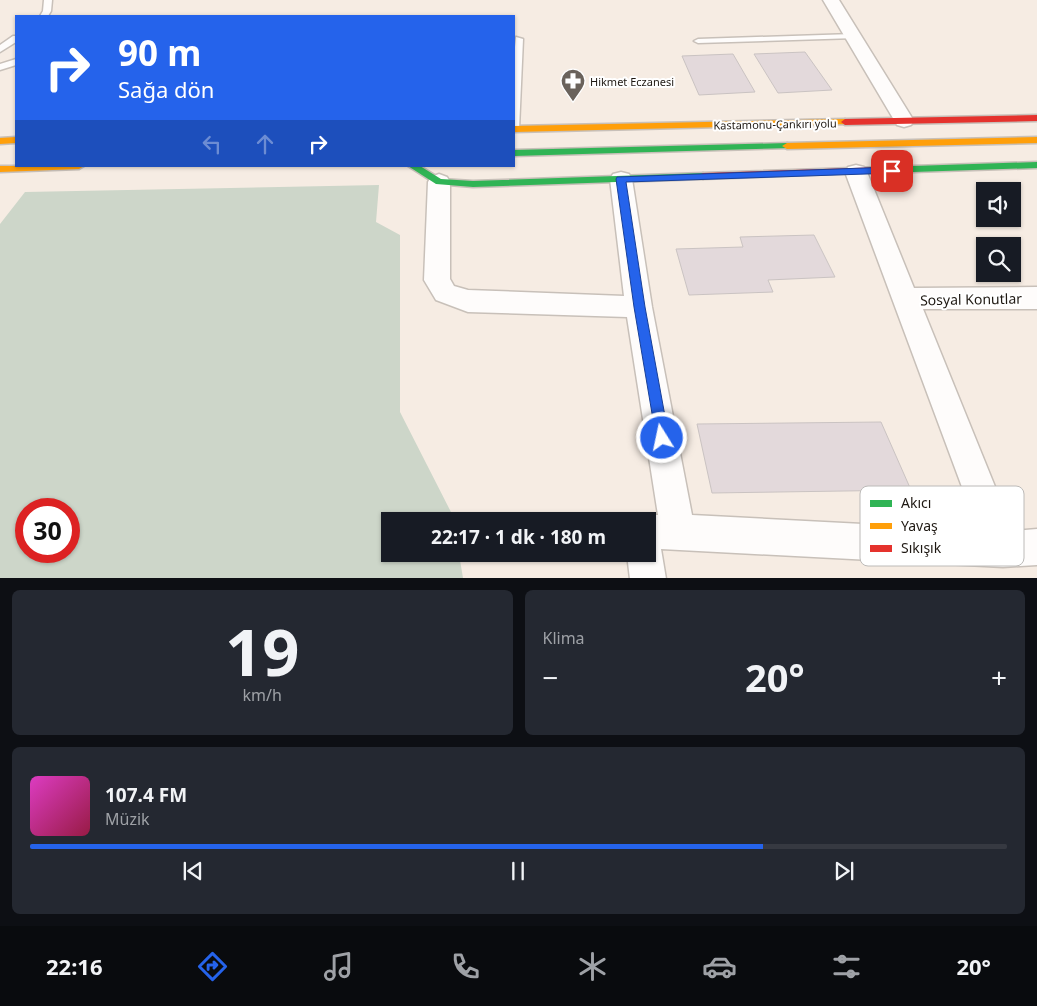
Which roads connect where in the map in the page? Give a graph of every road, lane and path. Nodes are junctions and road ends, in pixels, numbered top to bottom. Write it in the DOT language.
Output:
graph roads {
  1 [pos="48,0"];
  2 [pos="831,0"];
  3 [pos="45,15"];
  4 [pos="853,36"];
  5 [pos="15,39"];
  6 [pos="519,39"];
  7 [pos="698,41"];
  8 [pos="0,49"];
  9 [pos="15,62"];
  10 [pos="0,67"];
  11 [pos="515,111"];
  12 [pos="1037,118"];
  13 [pos="904,121"];
  14 [pos="515,129"];
  15 [pos="0,140"];
  16 [pos="15,140"];
  17 [pos="1037,140"];
  18 [pos="515,153"];
  19 [pos="1037,166"];
  20 [pos="53,167"];
  21 [pos="415,167"];
  22 [pos="0,169"];
  23 [pos="856,172"];
  24 [pos="621,179"];
  25 [pos="439,182"];
  26 [pos="1037,298"];
  27 [pos="906,299"];
  28 [pos="639,307"];
  29 [pos="979,486"];
  30 [pos="663,532"];
  31 [pos="860,542"];
  32 [pos="1037,547"];
  33 [pos="1024,548"];
  34 [pos="646,562"];
  35 [pos="648,578"];
  1 -- 3 [label="lane"];
  2 -- 4 [label="street"];
  4 -- 7 [label="lane"];
  4 -- 13 [label="street"];
  5 -- 8 [label="lane"];
  6 -- 11 [label="lane"];
  9 -- 10 [label="lane"];
  12 -- 13 [label="main road, Kastamonu-Çankırı yolu"];
  13 -- 14 [label="main road, Kastamonu-Çankırı yolu"];
  15 -- 16 [label="main road"];
  17 -- 18 [label="main road"];
  19 -- 23 [label="main road"];
  20 -- 22 [label="main road"];
  21 -- 25 [label="main road"];
  23 -- 24 [label="main road"];
  23 -- 27 [label="street"];
  24 -- 25 [label="main road"];
  24 -- 28 [label="street"];
  25 -- 28 [label="street"];
  26 -- 27 [label="street, Sosyal Konutlar"];
  27 -- 29 [label="street"];
  28 -- 30 [label="street"];
  30 -- 31 [label="street"];
  32 -- 33 [label="street"];
  34 -- 35 [label="street"];
}
